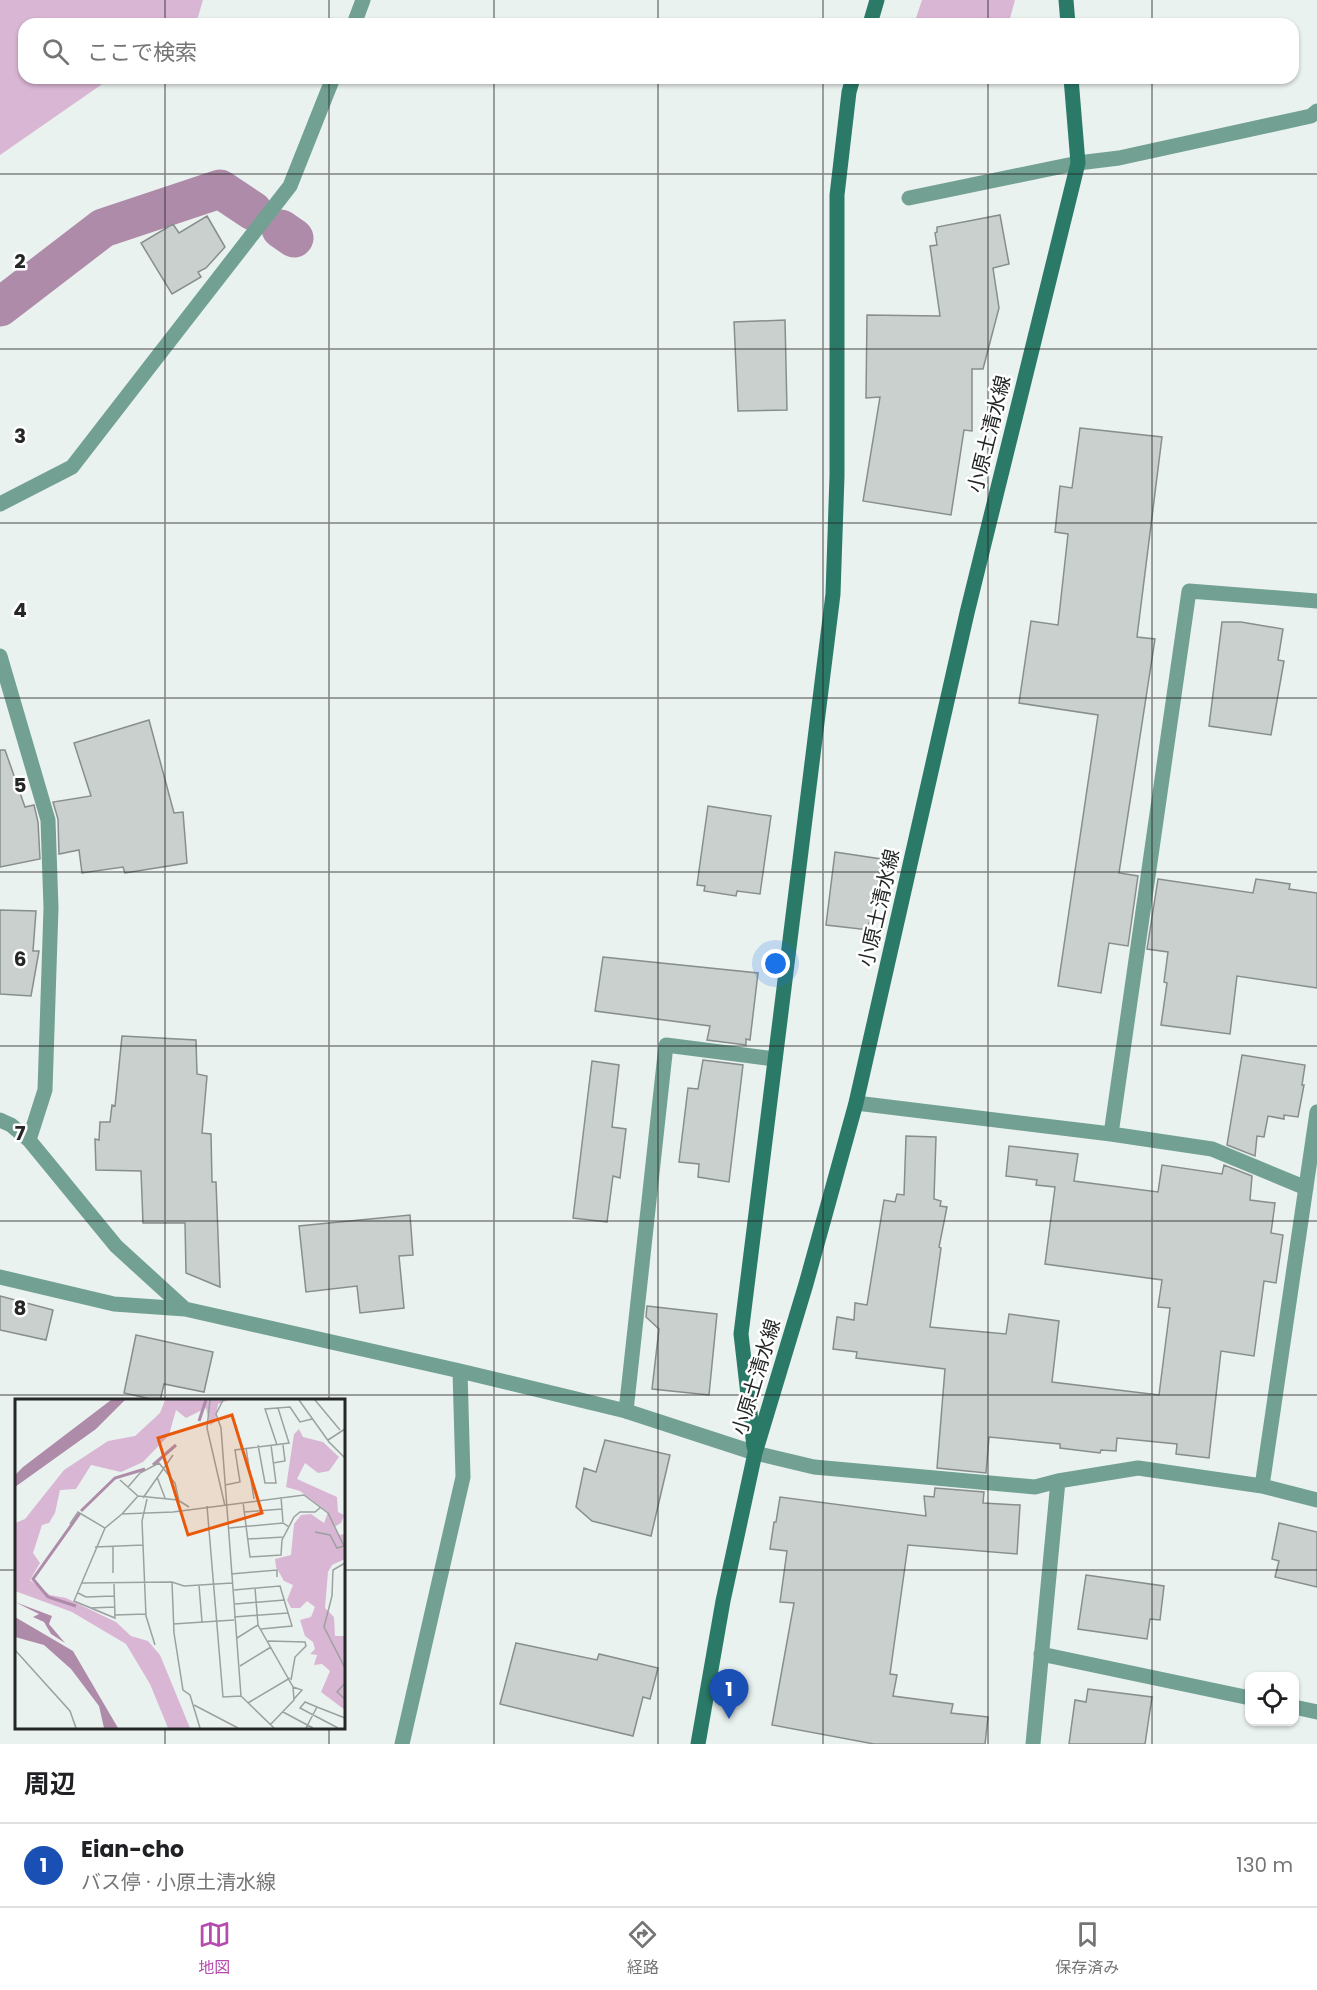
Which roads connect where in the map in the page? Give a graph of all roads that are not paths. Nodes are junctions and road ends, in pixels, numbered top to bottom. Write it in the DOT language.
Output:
graph roads {
  1 [pos="363,0"];
  2 [pos="877,0"];
  3 [pos="1066,0"];
  4 [pos="356,18"];
  5 [pos="872,18"];
  6 [pos="1068,18"];
  7 [pos="331,84"];
  8 [pos="851,84"];
  9 [pos="1071,84"];
  10 [pos="1317,111"];
  11 [pos="1078,163"];
  12 [pos="909,198"];
  13 [pos="0,504"];
  14 [pos="1317,601"];
  15 [pos="0,656"];
  16 [pos="775,1059"];
  17 [pos="856,1103"];
  18 [pos="1317,1112"];
  19 [pos="0,1120"];
  20 [pos="1111,1134"];
  21 [pos="29,1140"];
  22 [pos="1306,1188"];
  23 [pos="0,1277"];
  24 [pos="186,1309"];
  25 [pos="460,1371"];
  26 [pos="626,1411"];
  27 [pos="755,1453"];
  28 [pos="1058,1481"];
  29 [pos="1262,1486"];
  30 [pos="1317,1500"];
  31 [pos="1041,1654"];
  32 [pos="1245,1697"];
  33 [pos="1299,1708"];
  34 [pos="1317,1712"];
  35 [pos="402,1744"];
  36 [pos="698,1744"];
  37 [pos="1033,1744"];
  1 -- 4 [label="street"];
  2 -- 5 [label="main road"];
  3 -- 6 [label="main road"];
  7 -- 13 [label="street"];
  8 -- 16 [label="main road"];
  9 -- 11 [label="main road, 小原土清水線"];
  10 -- 11 [label="street"];
  11 -- 12 [label="street"];
  11 -- 17 [label="main road, 小原土清水線"];
  14 -- 20 [label="street"];
  15 -- 21 [label="street"];
  16 -- 26 [label="street"];
  16 -- 27 [label="main road"];
  17 -- 20 [label="street"];
  17 -- 27 [label="main road, 小原土清水線"];
  18 -- 22 [label="street"];
  19 -- 21 [label="street"];
  20 -- 22 [label="street"];
  21 -- 24 [label="street"];
  22 -- 29 [label="street"];
  23 -- 24 [label="street"];
  24 -- 25 [label="street"];
  25 -- 26 [label="street"];
  25 -- 35 [label="street"];
  26 -- 27 [label="street"];
  27 -- 28 [label="street"];
  27 -- 36 [label="main road, 小原土清水線"];
  28 -- 29 [label="street"];
  28 -- 31 [label="street"];
  29 -- 30 [label="street"];
  31 -- 32 [label="street"];
  31 -- 37 [label="street"];
  33 -- 34 [label="street"];
}
